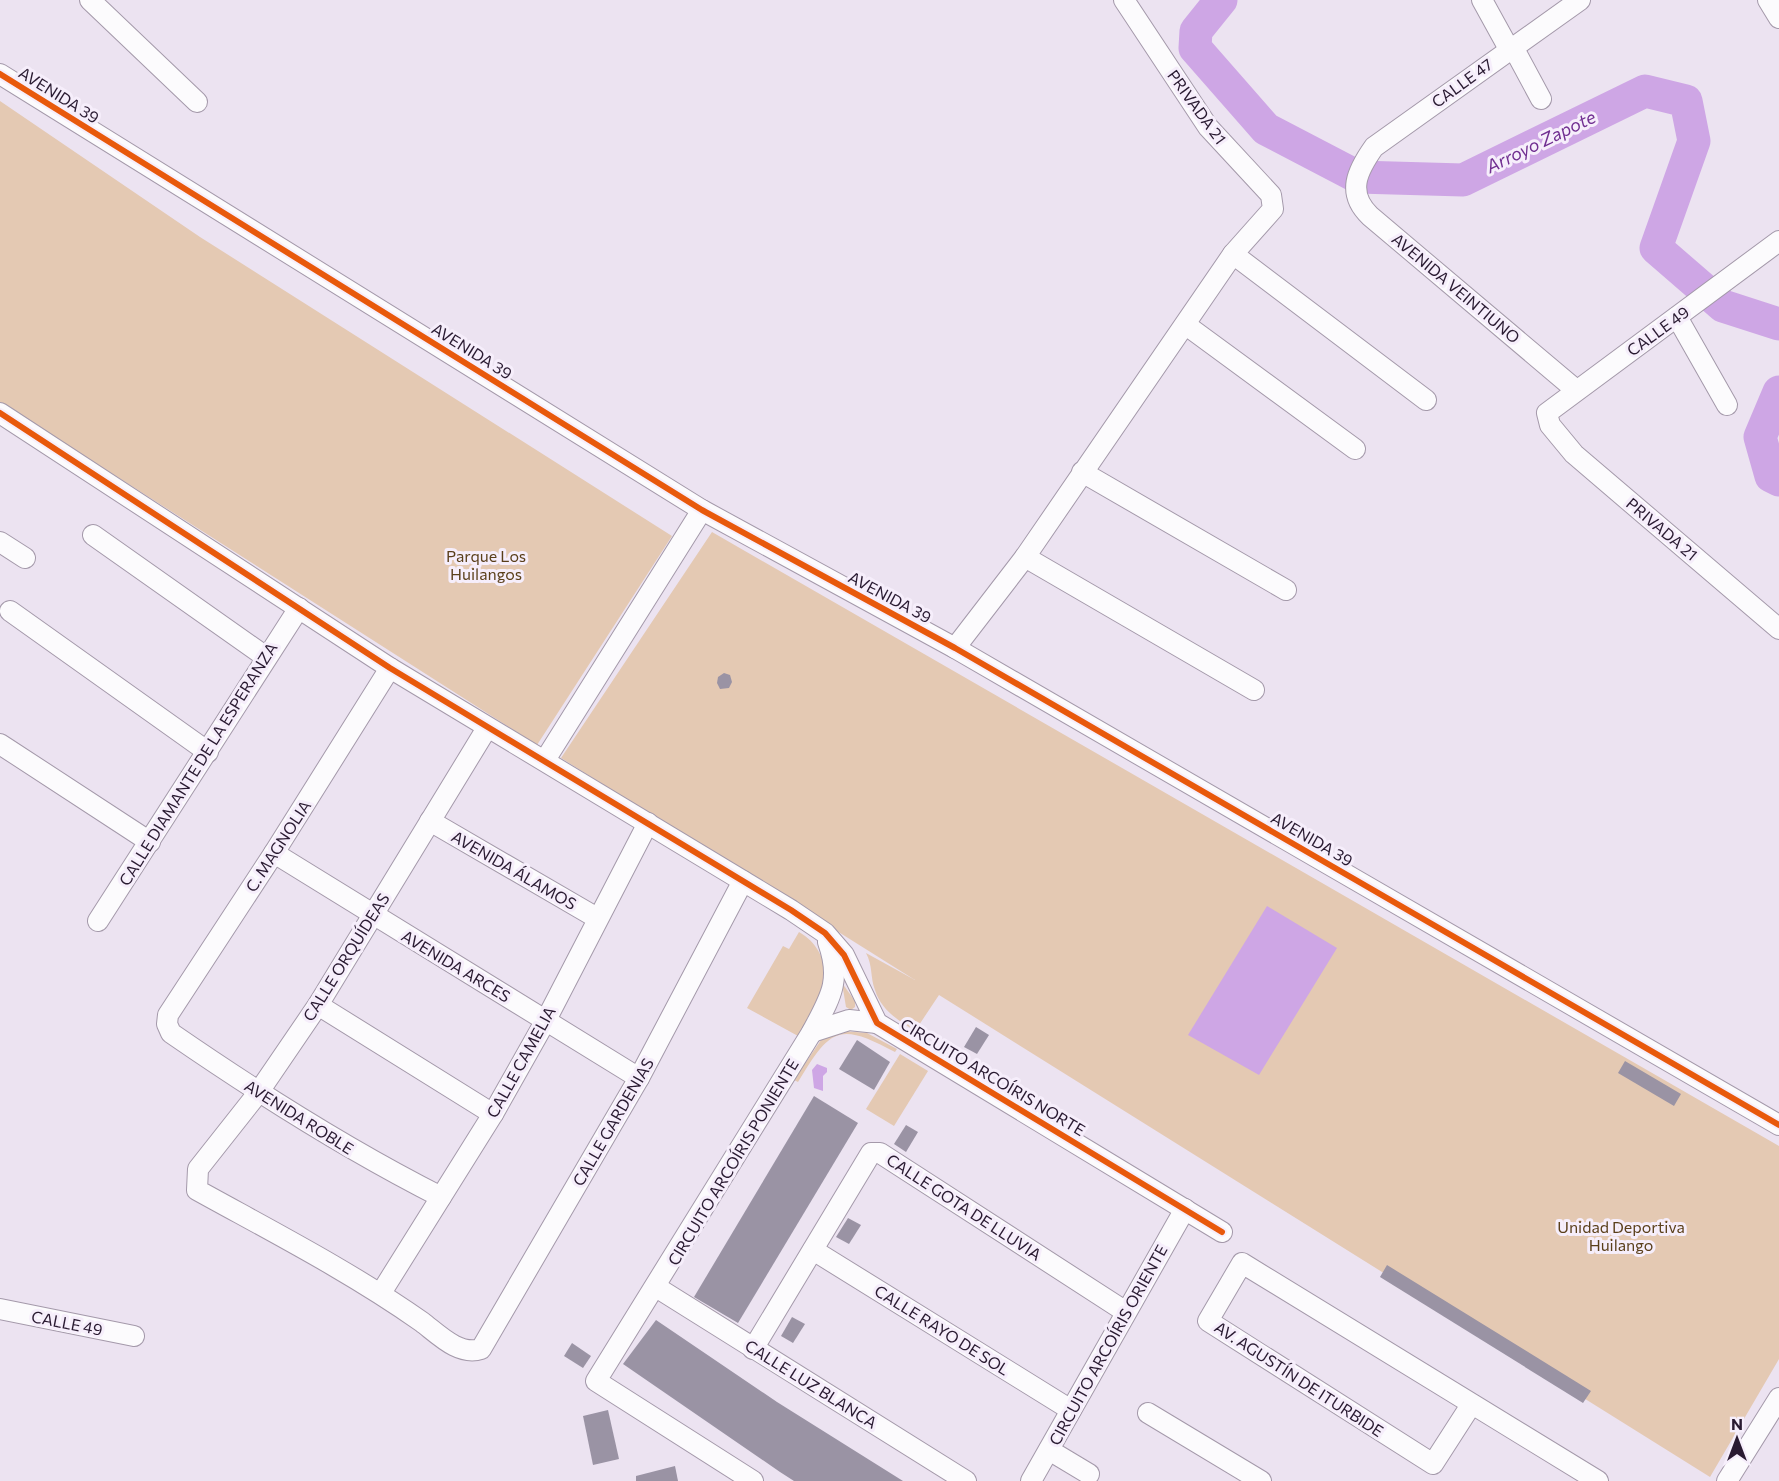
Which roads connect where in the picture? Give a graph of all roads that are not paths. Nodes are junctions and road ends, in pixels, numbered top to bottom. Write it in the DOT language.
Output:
graph roads {
  1 [pos="90,0"];
  2 [pos="1124,0"];
  3 [pos="1482,0"];
  4 [pos="1580,0"];
  5 [pos="1768,0"];
  6 [pos="1779,18"];
  7 [pos="1511,48"];
  8 [pos="0,74"];
  9 [pos="1541,99"];
  10 [pos="197,102"];
  11 [pos="1358,177"];
  12 [pos="1779,241"];
  13 [pos="1233,254"];
  14 [pos="1677,317"];
  15 [pos="1186,325"];
  16 [pos="1576,390"];
  17 [pos="1426,400"];
  18 [pos="1727,405"];
  19 [pos="0,412"];
  20 [pos="1550,425"];
  21 [pos="1355,449"];
  22 [pos="1082,472"];
  23 [pos="702,510"];
  24 [pos="93,535"];
  25 [pos="0,542"];
  26 [pos="1025,557"];
  27 [pos="25,558"];
  28 [pos="1286,590"];
  29 [pos="299,608"];
  30 [pos="10,611"];
  31 [pos="1779,628"];
  32 [pos="955,648"];
  33 [pos="266,657"];
  34 [pos="390,668"];
  35 [pos="1254,690"];
  36 [pos="487,728"];
  37 [pos="0,744"];
  38 [pos="208,752"];
  39 [pos="545,760"];
  40 [pos="430,821"];
  41 [pos="648,823"];
  42 [pos="150,842"];
  43 [pos="274,853"];
  44 [pos="743,881"];
  45 [pos="372,915"];
  46 [pos="597,918"];
  47 [pos="98,921"];
  48 [pos="825,933"];
  49 [pos="318,1005"];
  50 [pos="546,1020"];
  51 [pos="877,1023"];
  52 [pos="167,1024"];
  53 [pos="812,1032"];
  54 [pos="639,1078"];
  55 [pos="258,1093"];
  56 [pos="493,1114"];
  57 [pos="1779,1125"];
  58 [pos="441,1197"];
  59 [pos="1185,1209"];
  60 [pos="1222,1232"];
  61 [pos="813,1250"];
  62 [pos="656,1287"];
  63 [pos="381,1293"];
  64 [pos="0,1309"];
  65 [pos="1126,1312"];
  66 [pos="134,1336"];
  67 [pos="753,1348"];
  68 [pos="1471,1405"];
  69 [pos="1777,1407"];
  70 [pos="1071,1410"];
  71 [pos="1149,1413"];
  72 [pos="1049,1450"];
  73 [pos="1089,1474"];
  74 [pos="753,1481"];
  75 [pos="966,1481"];
  76 [pos="1031,1481"];
  77 [pos="1261,1481"];
  78 [pos="1598,1481"];
  79 [pos="1727,1481"];
  1 -- 10 [label="street"];
  2 -- 13 [label="street, PRIVADA 21"];
  3 -- 7 [label="street"];
  4 -- 7 [label="street, CALLE 47"];
  5 -- 6 [label="street"];
  7 -- 9 [label="street"];
  7 -- 11 [label="street, CALLE 47"];
  8 -- 23 [label="street, AVENIDA 39"];
  11 -- 16 [label="street, AVENIDA VEINTIUNO"];
  12 -- 14 [label="street, CALLE 49"];
  13 -- 15 [label="street"];
  13 -- 17 [label="street"];
  14 -- 16 [label="street, CALLE 49"];
  14 -- 18 [label="street"];
  15 -- 21 [label="street"];
  15 -- 22 [label="street"];
  16 -- 20 [label="street, CALLE 49"];
  19 -- 29 [label="street"];
  20 -- 31 [label="street, PRIVADA 21"];
  22 -- 26 [label="street"];
  22 -- 28 [label="street"];
  23 -- 32 [label="street, AVENIDA 39"];
  23 -- 39 [label="street"];
  24 -- 33 [label="street"];
  25 -- 27 [label="street"];
  26 -- 32 [label="street"];
  26 -- 35 [label="street"];
  29 -- 33 [label="street, CALLE DIAMANTE DE LA ESPERANZA"];
  29 -- 34 [label="street"];
  30 -- 38 [label="street"];
  32 -- 57 [label="street, AVENIDA 39"];
  33 -- 38 [label="street, CALLE DIAMANTE DE LA ESPERANZA"];
  34 -- 36 [label="street"];
  34 -- 43 [label="street, C. MAGNOLIA"];
  36 -- 39 [label="street"];
  36 -- 40 [label="street, CALLE ORQUÍDEAS"];
  37 -- 42 [label="street"];
  38 -- 42 [label="street, CALLE DIAMANTE DE LA ESPERANZA"];
  39 -- 41 [label="street"];
  40 -- 45 [label="street, CALLE ORQUÍDEAS"];
  40 -- 46 [label="street, AVENIDA ÁLAMOS"];
  41 -- 44 [label="street"];
  41 -- 46 [label="street, CALLE CAMELIA"];
  42 -- 47 [label="street, CALLE DIAMANTE DE LA ESPERANZA"];
  43 -- 45 [label="street, AVENIDA ARCES"];
  43 -- 52 [label="street, C. MAGNOLIA"];
  44 -- 48 [label="street"];
  44 -- 54 [label="street, CALLE GARDENIAS"];
  45 -- 49 [label="street, CALLE ORQUÍDEAS"];
  45 -- 50 [label="street, AVENIDA ARCES"];
  46 -- 50 [label="street, CALLE CAMELIA"];
  48 -- 51 [label="street, CIRCUITO ARCOÍRIS NORTE"];
  48 -- 53 [label="street, CIRCUITO ARCOÍRIS PONIENTE"];
  49 -- 55 [label="street, CALLE ORQUÍDEAS"];
  49 -- 56 [label="street"];
  50 -- 54 [label="street, AVENIDA ARCES"];
  50 -- 56 [label="street, CALLE CAMELIA"];
  51 -- 53 [label="street, CIRCUITO ARCOÍRIS NORTE"];
  51 -- 59 [label="street, CIRCUITO ARCOÍRIS NORTE"];
  52 -- 55 [label="street, AVENIDA ROBLE"];
  53 -- 62 [label="street, CIRCUITO ARCOÍRIS PONIENTE"];
  54 -- 63 [label="street, CALLE GARDENIAS"];
  55 -- 58 [label="street, AVENIDA ROBLE"];
  55 -- 63 [label="street, CALLE ORQUÍDEAS"];
  56 -- 58 [label="street, CALLE CAMELIA"];
  58 -- 63 [label="street, CALLE CAMELIA"];
  59 -- 60 [label="street, CIRCUITO ARCOÍRIS NORTE"];
  59 -- 65 [label="street, CIRCUITO ARCOÍRIS ORIENTE"];
  61 -- 65 [label="street, CALLE GOTA DE LLUVIA"];
  61 -- 67 [label="street, CALLE GOTA DE LLUVIA"];
  61 -- 70 [label="street, CALLE RAYO DE SOL"];
  62 -- 67 [label="street, CALLE LUZ BLANCA"];
  62 -- 74 [label="street, CIRCUITO ARCOÍRIS PONIENTE"];
  64 -- 66 [label="street, CALLE 49"];
  65 -- 70 [label="street, CIRCUITO ARCOÍRIS ORIENTE"];
  67 -- 75 [label="street, CALLE LUZ BLANCA"];
  68 -- 68 [label="street, AV. AGUSTÍN DE ITURBIDE"];
  68 -- 78 [label="street, AV. AGUSTÍN DE ITURBIDE"];
  69 -- 79 [label="street"];
  70 -- 72 [label="street, CIRCUITO ARCOÍRIS ORIENTE"];
  71 -- 77 [label="street"];
  72 -- 73 [label="street"];
  72 -- 76 [label="street, CIRCUITO ARCOÍRIS ORIENTE"];
}
